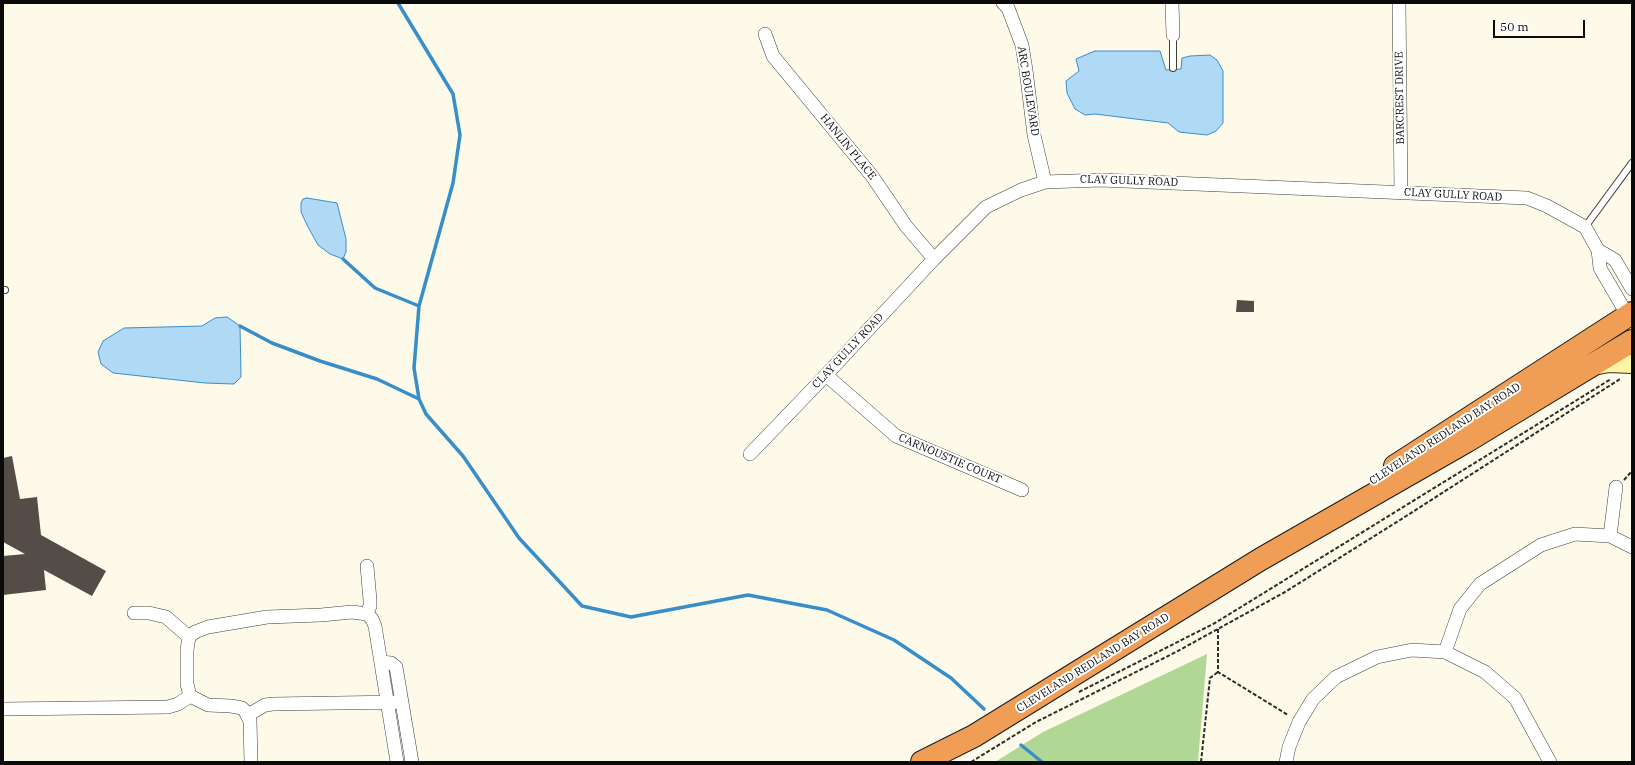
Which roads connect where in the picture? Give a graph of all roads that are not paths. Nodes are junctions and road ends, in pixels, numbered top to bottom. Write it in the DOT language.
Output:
graph roads {
  1 [pos="1172,3"];
  2 [pos="1398,3"];
  3 [pos="1009,5"];
  4 [pos="764,34"];
  5 [pos="1173,35"];
  6 [pos="1173,68"];
  7 [pos="1632,163"];
  8 [pos="1045,182"];
  9 [pos="1401,192"];
  10 [pos="1585,227"];
  11 [pos="1598,250"];
  12 [pos="934,259"];
  13 [pos="1632,288"];
  14 [pos="1631,317"];
  15 [pos="1632,341"];
  16 [pos="1629,363"];
  17 [pos="1591,366"];
  18 [pos="826,376"];
  19 [pos="750,454"];
  20 [pos="1616,487"];
  21 [pos="1022,490"];
  22 [pos="1610,536"];
  23 [pos="1632,547"];
  24 [pos="1261,559"];
  25 [pos="367,566"];
  26 [pos="134,613"];
  27 [pos="367,614"];
  28 [pos="189,637"];
  29 [pos="1445,652"];
  30 [pos="381,662"];
  31 [pos="190,696"];
  32 [pos="401,702"];
  33 [pos="387,703"];
  34 [pos="3,709"];
  35 [pos="248,714"];
  36 [pos="252,762"];
  37 [pos="397,762"];
  38 [pos="412,762"];
  39 [pos="922,762"];
  40 [pos="1286,762"];
  41 [pos="1550,762"];
  1 -- 5 [label="street"];
  2 -- 9 [label="street, BARCREST DRIVE"];
  3 -- 8 [label="street, ARC BOULEVARD"];
  4 -- 12 [label="street, HANLIN PLACE"];
  5 -- 6 [label="lane"];
  7 -- 10 [label="lane"];
  8 -- 9 [label="street, CLAY GULLY ROAD"];
  8 -- 12 [label="street, CLAY GULLY ROAD"];
  9 -- 10 [label="street, CLAY GULLY ROAD"];
  10 -- 11 [label="street"];
  11 -- 13 [label="street"];
  11 -- 14 [label="street"];
  12 -- 18 [label="street, CLAY GULLY ROAD"];
  14 -- 24 [label="highway, CLEVELAND REDLAND BAY ROAD"];
  15 -- 17 [label="highway, CLEVELAND REDLAND BAY ROAD"];
  16 -- 17 [label="street"];
  17 -- 24 [label="highway, CLEVELAND REDLAND BAY ROAD"];
  18 -- 19 [label="street, CLAY GULLY ROAD"];
  18 -- 21 [label="street, CARNOUSTIE COURT"];
  20 -- 22 [label="street"];
  22 -- 23 [label="street"];
  22 -- 29 [label="street"];
  24 -- 39 [label="highway, CLEVELAND REDLAND BAY ROAD"];
  25 -- 27 [label="street"];
  26 -- 28 [label="street"];
  27 -- 28 [label="street"];
  27 -- 30 [label="street"];
  28 -- 31 [label="street"];
  29 -- 40 [label="street"];
  29 -- 41 [label="street"];
  30 -- 32 [label="street"];
  30 -- 33 [label="street"];
  31 -- 34 [label="street"];
  31 -- 35 [label="street"];
  32 -- 33 [label="street"];
  32 -- 38 [label="street"];
  33 -- 35 [label="street"];
  33 -- 37 [label="street"];
  35 -- 36 [label="street"];
}
